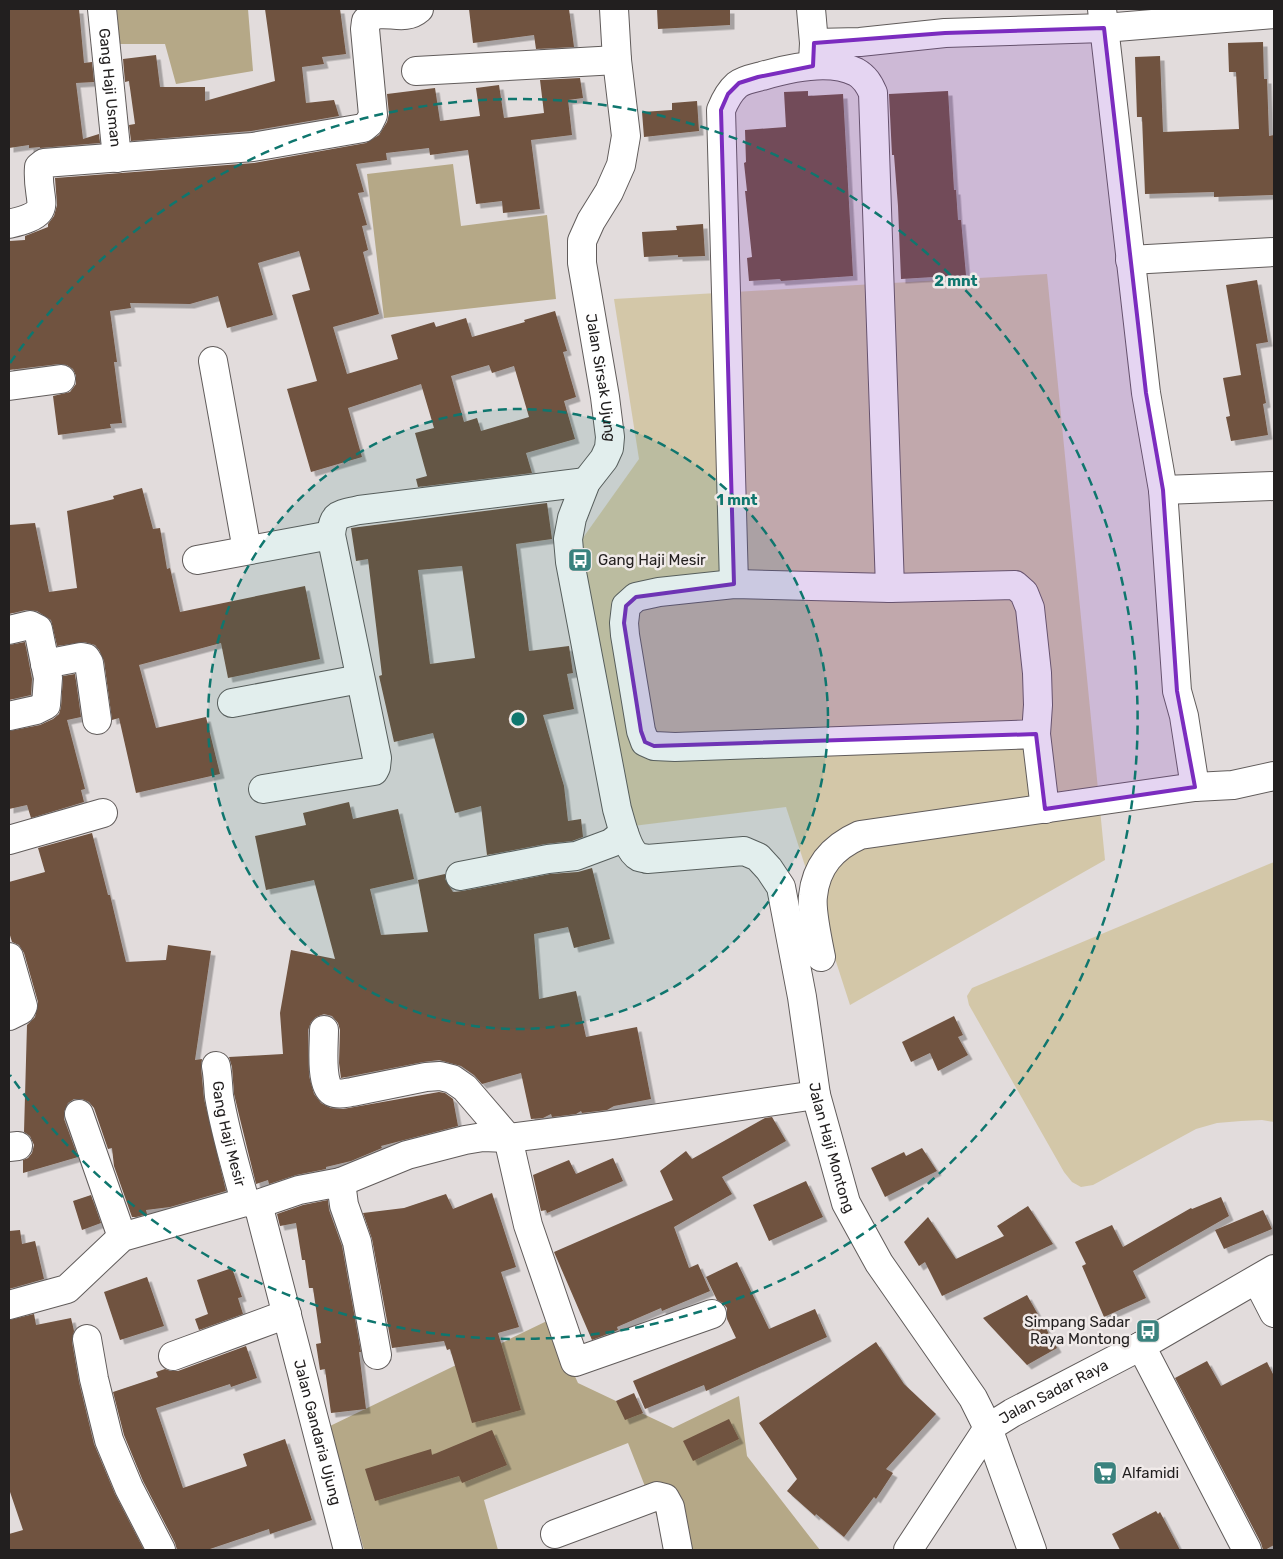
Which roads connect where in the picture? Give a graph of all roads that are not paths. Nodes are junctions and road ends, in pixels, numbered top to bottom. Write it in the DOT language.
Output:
graph roads {
  1 [pos="102,9"];
  2 [pos="419,9"];
  3 [pos="614,9"];
  4 [pos="811,9"];
  5 [pos="1274,14"];
  6 [pos="1103,19"];
  7 [pos="813,54"];
  8 [pos="617,60"];
  9 [pos="416,71"];
  10 [pos="117,158"];
  11 [pos="9,224"];
  12 [pos="1274,252"];
  13 [pos="1130,260"];
  14 [pos="213,361"];
  15 [pos="61,379"];
  16 [pos="9,386"];
  17 [pos="586,482"];
  18 [pos="1274,486"];
  19 [pos="1163,490"];
  20 [pos="332,535"];
  21 [pos="247,550"];
  22 [pos="197,560"];
  23 [pos="734,584"];
  24 [pos="890,588"];
  25 [pos="9,630"];
  26 [pos="45,664"];
  27 [pos="360,679"];
  28 [pos="232,703"];
  29 [pos="9,716"];
  30 [pos="97,720"];
  31 [pos="1036,734"];
  32 [pos="1274,776"];
  33 [pos="1195,787"];
  34 [pos="263,789"];
  35 [pos="1045,809"];
  36 [pos="103,812"];
  37 [pos="624,833"];
  38 [pos="9,840"];
  39 [pos="460,876"];
  40 [pos="9,957"];
  41 [pos="820,957"];
  42 [pos="9,1016"];
  43 [pos="324,1030"];
  44 [pos="216,1066"];
  45 [pos="816,1095"];
  46 [pos="79,1114"];
  47 [pos="508,1138"];
  48 [pos="341,1182"];
  49 [pos="251,1203"];
  50 [pos="122,1237"];
  51 [pos="1266,1275"];
  52 [pos="9,1305"];
  53 [pos="1274,1313"];
  54 [pos="287,1314"];
  55 [pos="712,1314"];
  56 [pos="87,1339"];
  57 [pos="1141,1346"];
  58 [pos="377,1355"];
  59 [pos="173,1356"];
  60 [pos="988,1428"];
  61 [pos="555,1534"];
  62 [pos="161,1550"];
  63 [pos="348,1550"];
  64 [pos="678,1550"];
  65 [pos="908,1550"];
  66 [pos="1032,1550"];
  67 [pos="1247,1550"];
  1 -- 10 [label="street, Gang Haji Usman"];
  2 -- 10 [label="street"];
  3 -- 8 [label="street, Jalan Sirsak Ujung"];
  4 -- 7 [label="street"];
  5 -- 6 [label="street"];
  6 -- 7 [label="street"];
  6 -- 13 [label="street"];
  7 -- 23 [label="street"];
  7 -- 24 [label="street"];
  8 -- 9 [label="street"];
  8 -- 17 [label="street, Jalan Sirsak Ujung"];
  10 -- 11 [label="street, Gang Haji Usman"];
  12 -- 13 [label="street"];
  13 -- 19 [label="street"];
  14 -- 21 [label="street"];
  15 -- 16 [label="street"];
  17 -- 20 [label="street"];
  17 -- 37 [label="street, Jalan Sirsak Ujung"];
  18 -- 19 [label="street"];
  19 -- 33 [label="street"];
  20 -- 21 [label="street"];
  20 -- 27 [label="street"];
  21 -- 22 [label="street"];
  23 -- 24 [label="street"];
  23 -- 31 [label="street"];
  24 -- 31 [label="street"];
  25 -- 26 [label="street"];
  26 -- 29 [label="street"];
  26 -- 30 [label="street"];
  27 -- 28 [label="street"];
  27 -- 34 [label="street"];
  31 -- 35 [label="street"];
  32 -- 33 [label="street"];
  33 -- 35 [label="street"];
  35 -- 41 [label="street"];
  36 -- 38 [label="street"];
  37 -- 39 [label="street"];
  37 -- 45 [label="street, Jalan Haji Montong"];
  40 -- 42 [label="street"];
  43 -- 47 [label="street"];
  44 -- 49 [label="street, Gang Haji Mesir"];
  45 -- 47 [label="street"];
  45 -- 60 [label="street, Jalan Haji Montong"];
  46 -- 50 [label="street"];
  47 -- 48 [label="street"];
  47 -- 55 [label="street"];
  48 -- 49 [label="street"];
  48 -- 58 [label="street"];
  49 -- 50 [label="street"];
  49 -- 54 [label="street, Jalan Gandaria Ujung"];
  50 -- 52 [label="street"];
  51 -- 53 [label="street"];
  51 -- 57 [label="street, Jalan Sadar Raya"];
  54 -- 59 [label="street"];
  54 -- 63 [label="street, Jalan Gandaria Ujung"];
  56 -- 62 [label="street"];
  57 -- 60 [label="street, Jalan Sadar Raya"];
  57 -- 67 [label="street"];
  60 -- 65 [label="street, Jalan Sadar Raya"];
  60 -- 66 [label="street, Jalan Haji Montong"];
  61 -- 64 [label="street"];
}
